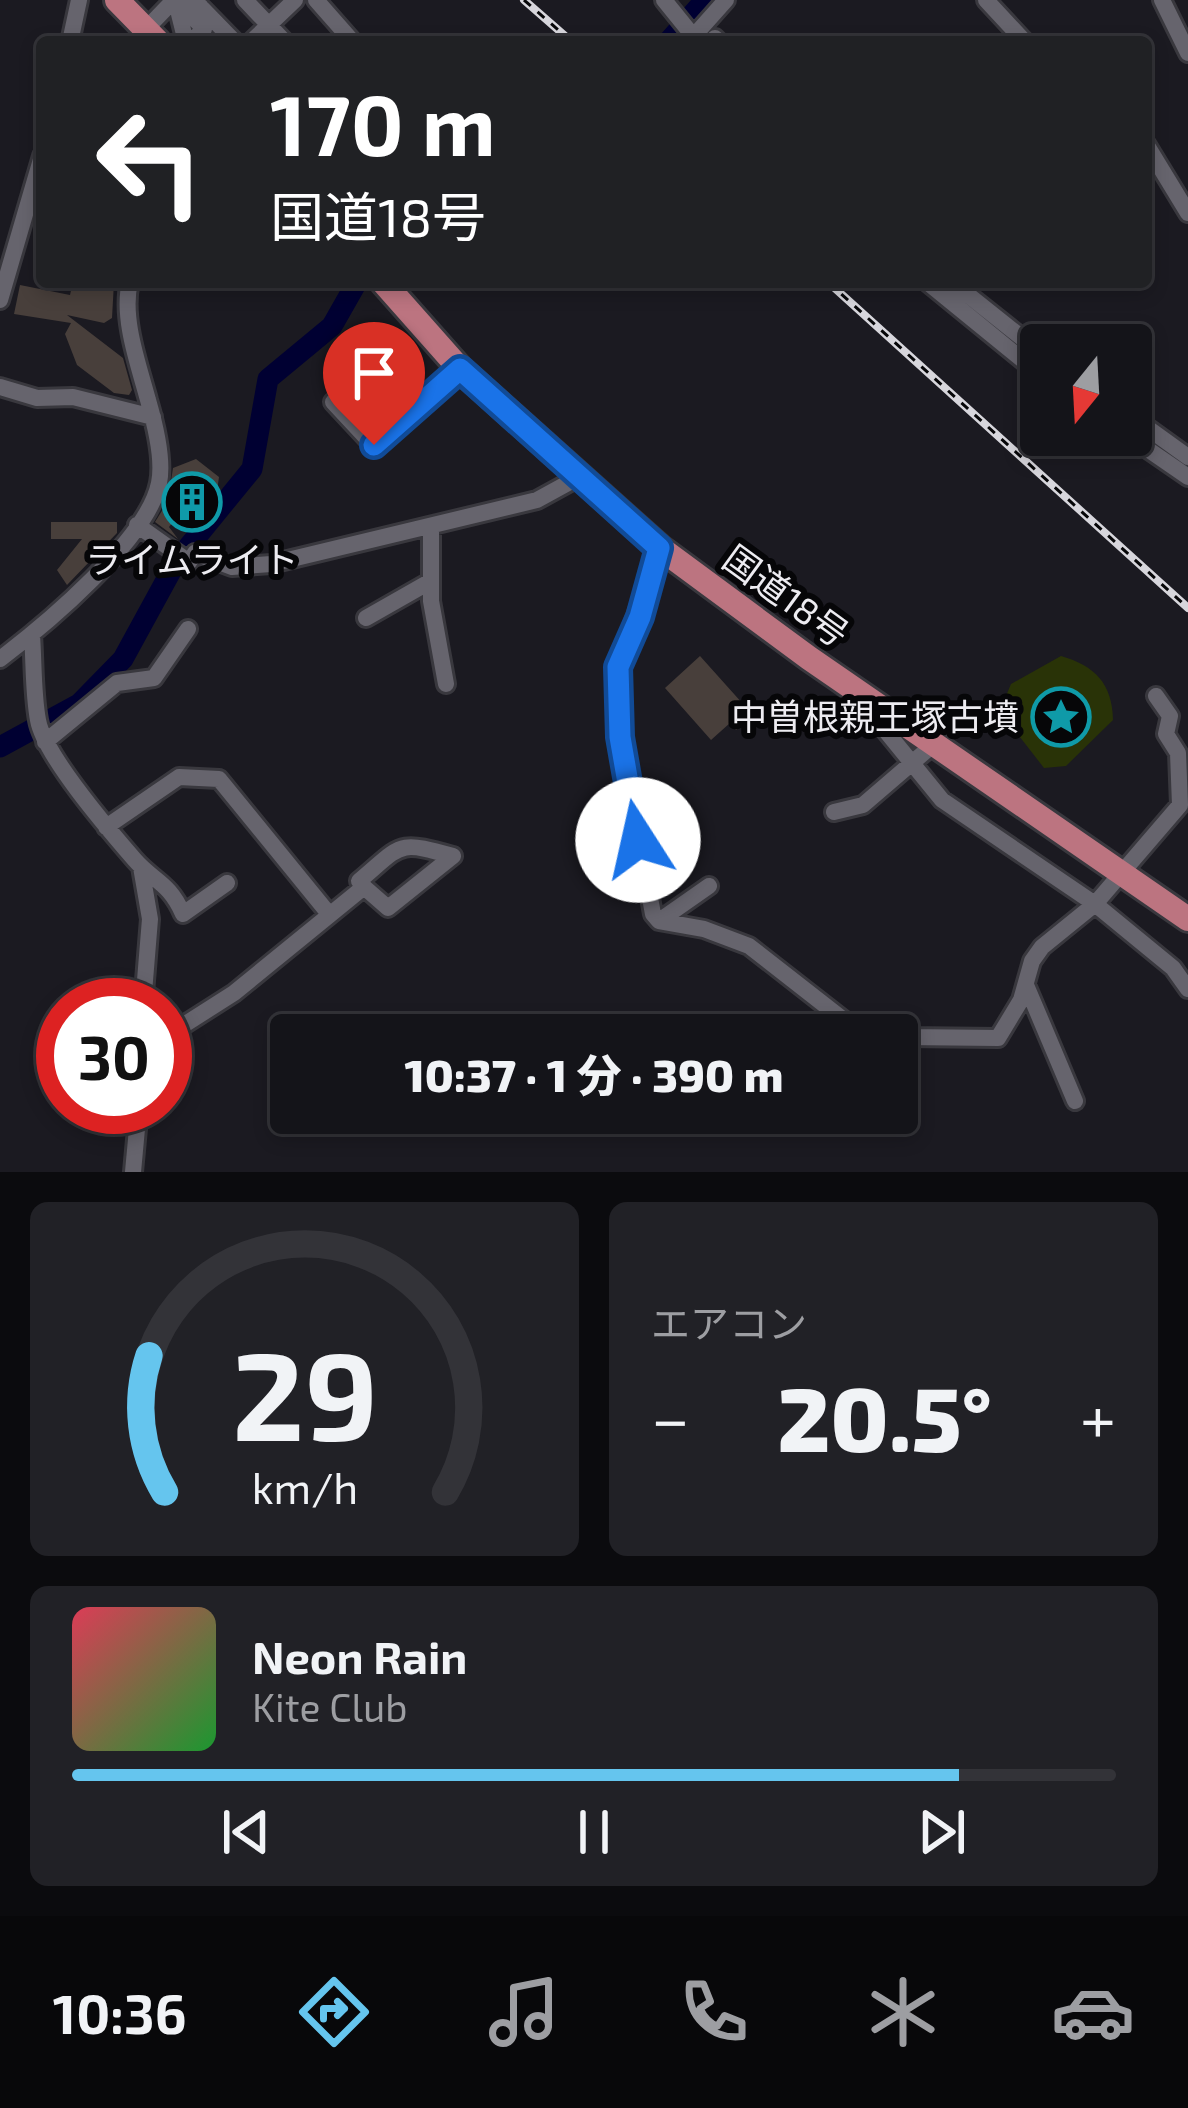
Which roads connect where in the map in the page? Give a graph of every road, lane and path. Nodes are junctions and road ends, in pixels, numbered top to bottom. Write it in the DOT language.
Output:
graph roads {
  1 [pos="79,0"];
  2 [pos="117,0"];
  3 [pos="174,0"];
  4 [pos="245,0"];
  5 [pos="295,0"];
  6 [pos="316,0"];
  7 [pos="664,0"];
  8 [pos="726,0"];
  9 [pos="986,0"];
  10 [pos="1162,0"];
  11 [pos="194,2"];
  12 [pos="269,24"];
  13 [pos="217,34"];
  14 [pos="71,36"];
  15 [pos="152,36"];
  16 [pos="186,36"];
  17 [pos="257,36"];
  18 [pos="280,36"];
  19 [pos="347,36"];
  20 [pos="702,36"];
  21 [pos="708,36"];
  22 [pos="1019,36"];
  23 [pos="1188,53"];
  24 [pos="1152,154"];
  25 [pos="36,177"];
  26 [pos="1188,213"];
  27 [pos="130,288"];
  28 [pos="388,288"];
  29 [pos="934,288"];
  30 [pos="960,288"];
  31 [pos="0,300"];
  32 [pos="1020,336"];
  33 [pos="1020,358"];
  34 [pos="460,369"];
  35 [pos="0,387"];
  36 [pos="333,402"];
  37 [pos="153,416"];
  38 [pos="1152,431"];
  39 [pos="1152,452"];
  40 [pos="1188,457"];
  41 [pos="579,477"];
  42 [pos="1188,477"];
  43 [pos="137,525"];
  44 [pos="430,526"];
  45 [pos="659,548"];
  46 [pos="431,581"];
  47 [pos="366,618"];
  48 [pos="188,629"];
  49 [pos="32,634"];
  50 [pos="0,659"];
  51 [pos="446,684"];
  52 [pos="850,686"];
  53 [pos="1156,696"];
  54 [pos="42,733"];
  55 [pos="934,744"];
  56 [pos="909,764"];
  57 [pos="834,812"];
  58 [pos="106,826"];
  59 [pos="141,868"];
  60 [pos="1120,873"];
  61 [pos="226,883"];
  62 [pos="709,886"];
  63 [pos="364,887"];
  64 [pos="1095,904"];
  65 [pos="329,914"];
  66 [pos="1188,919"];
  67 [pos="659,921"];
  68 [pos="145,978"];
  69 [pos="1026,984"];
  70 [pos="1188,988"];
  71 [pos="192,1020"];
  72 [pos="1075,1101"];
  73 [pos="137,1134"];
  74 [pos="133,1172"];
  1 -- 14 [label="street"];
  2 -- 15 [label="highway"];
  3 -- 15 [label="street"];
  4 -- 12 [label="street"];
  5 -- 12 [label="street"];
  6 -- 19 [label="street"];
  7 -- 20 [label="street"];
  8 -- 21 [label="street"];
  9 -- 22 [label="street"];
  10 -- 23 [label="street"];
  11 -- 13 [label="street"];
  11 -- 16 [label="street"];
  12 -- 17 [label="street"];
  12 -- 18 [label="street"];
  24 -- 26 [label="street"];
  25 -- 31 [label="street"];
  27 -- 37 [label="street"];
  28 -- 34 [label="highway, 国道18号"];
  29 -- 33 [label="street"];
  30 -- 32 [label="street"];
  34 -- 36 [label="street"];
  34 -- 41 [label="highway, 国道18号"];
  35 -- 37 [label="street"];
  37 -- 43 [label="street"];
  38 -- 40 [label="street"];
  39 -- 42 [label="street"];
  41 -- 44 [label="street"];
  41 -- 45 [label="highway, 国道18号"];
  43 -- 44 [label="street"];
  43 -- 49 [label="street"];
  44 -- 46 [label="street"];
  45 -- 52 [label="highway, 国道18号"];
  45 -- 67 [label="street"];
  46 -- 47 [label="street"];
  46 -- 51 [label="street"];
  48 -- 54 [label="street"];
  49 -- 50 [label="street"];
  49 -- 54 [label="street"];
  52 -- 55 [label="highway, 国道18号"];
  52 -- 56 [label="street"];
  53 -- 60 [label="street"];
  54 -- 58 [label="street"];
  55 -- 56 [label="street"];
  55 -- 60 [label="highway, 国道18号"];
  56 -- 57 [label="street"];
  56 -- 64 [label="street"];
  58 -- 59 [label="street"];
  58 -- 65 [label="street"];
  59 -- 61 [label="street"];
  59 -- 68 [label="street"];
  60 -- 64 [label="street"];
  60 -- 66 [label="highway, 国道18号"];
  62 -- 67 [label="street"];
  63 -- 63 [label="street"];
  63 -- 65 [label="street"];
  64 -- 69 [label="street"];
  64 -- 70 [label="street"];
  65 -- 71 [label="street"];
  67 -- 69 [label="street"];
  69 -- 72 [label="street"];
  73 -- 74 [label="street"];
}
